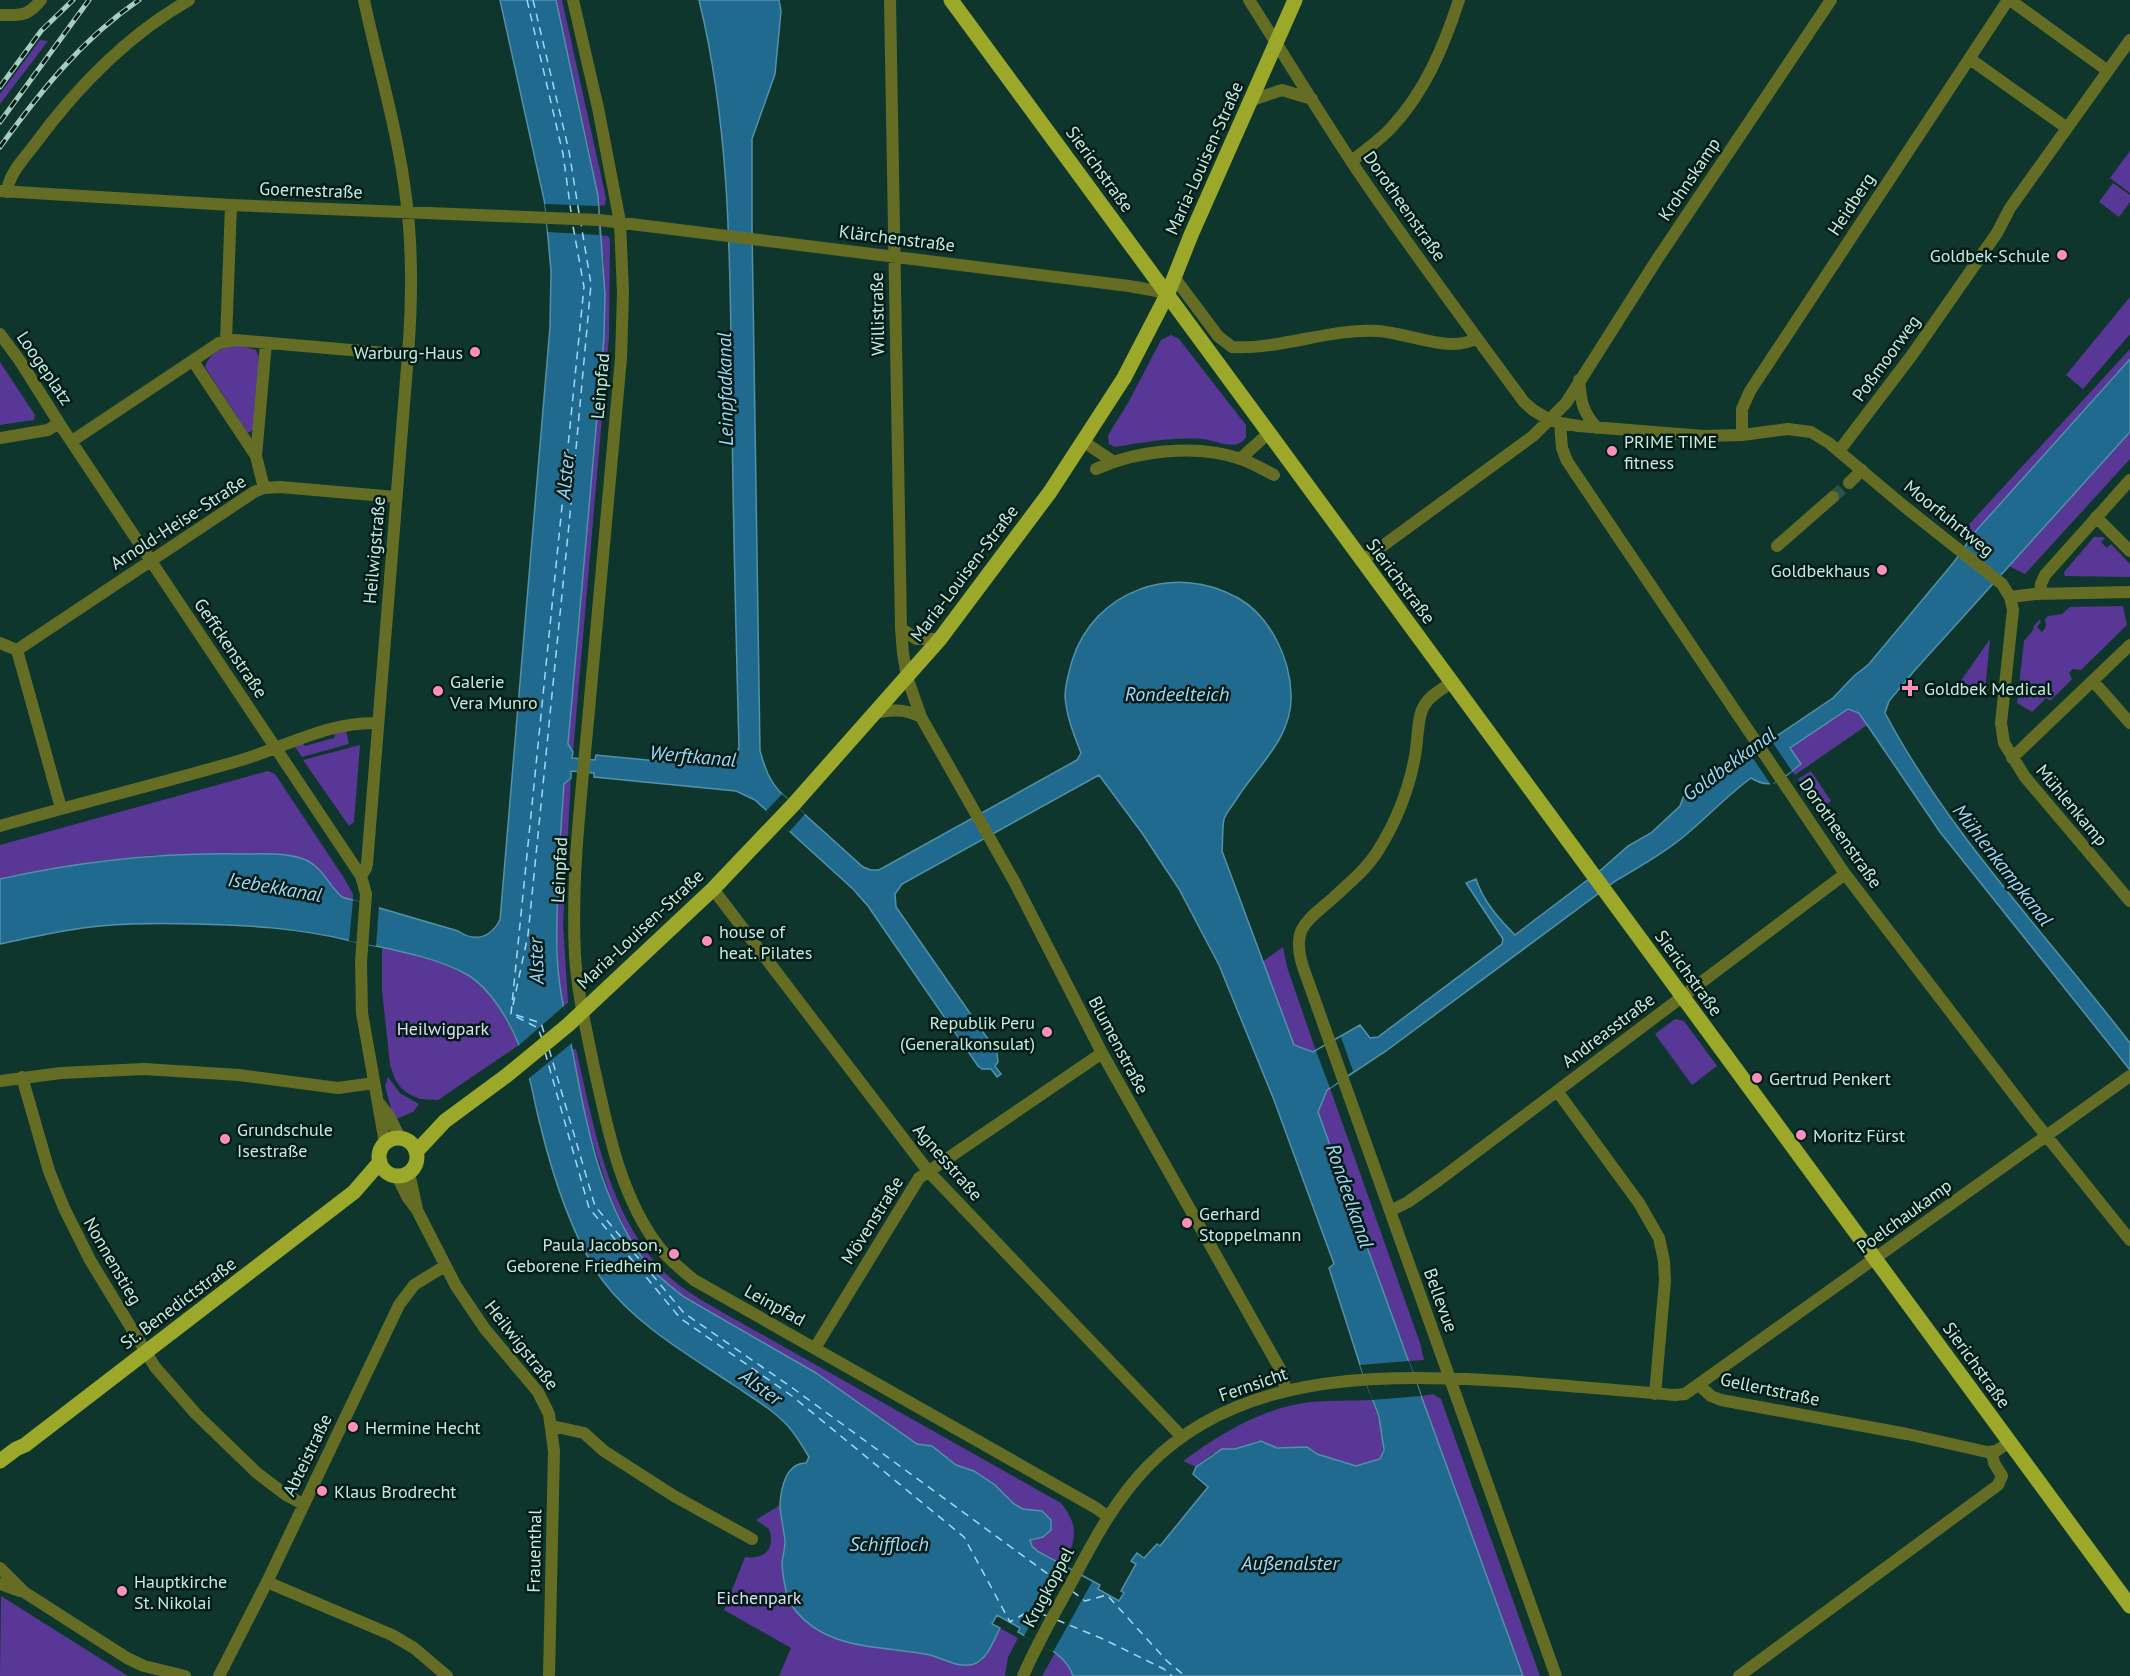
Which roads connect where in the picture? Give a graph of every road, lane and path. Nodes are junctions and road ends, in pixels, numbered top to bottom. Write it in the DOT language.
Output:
graph roads {
  1 [pos="41,0"];
  2 [pos="189,0"];
  3 [pos="364,0"];
  4 [pos="573,0"];
  5 [pos="890,0"];
  6 [pos="951,0"];
  7 [pos="1249,0"];
  8 [pos="1294,0"];
  9 [pos="1459,0"];
  10 [pos="1831,0"];
  11 [pos="2009,0"];
  12 [pos="0,15"];
  13 [pos="2130,40"];
  14 [pos="1276,42"];
  15 [pos="1970,59"];
  16 [pos="2108,71"];
  17 [pos="1312,99"];
  18 [pos="1252,100"];
  19 [pos="2067,128"];
  20 [pos="1352,161"];
  21 [pos="3,191"];
  22 [pos="231,205"];
  23 [pos="408,212"];
  24 [pos="620,222"];
  25 [pos="893,256"];
  26 [pos="1174,277"];
  27 [pos="1168,294"];
  28 [pos="0,334"];
  29 [pos="1218,336"];
  30 [pos="1477,338"];
  31 [pos="226,341"];
  32 [pos="266,343"];
  33 [pos="408,355"];
  34 [pos="193,361"];
  35 [pos="1216,363"];
  36 [pos="1579,380"];
  37 [pos="1554,421"];
  38 [pos="59,423"];
  39 [pos="1597,428"];
  40 [pos="1269,433"];
  41 [pos="1742,435"];
  42 [pos="0,438"];
  43 [pos="72,441"];
  44 [pos="1084,442"];
  45 [pos="1839,451"];
  46 [pos="256,456"];
  47 [pos="1240,459"];
  48 [pos="1114,462"];
  49 [pos="1096,469"];
  50 [pos="1862,470"];
  51 [pos="1274,475"];
  52 [pos="2130,480"];
  53 [pos="1849,483"];
  54 [pos="264,488"];
  55 [pos="396,497"];
  56 [pos="1833,497"];
  57 [pos="2096,517"];
  58 [pos="1777,546"];
  59 [pos="2130,551"];
  60 [pos="152,560"];
  61 [pos="1362,561"];
  62 [pos="2130,592"];
  63 [pos="2040,594"];
  64 [pos="2010,597"];
  65 [pos="901,628"];
  66 [pos="940,639"];
  67 [pos="0,643"];
  68 [pos="2130,645"];
  69 [pos="17,650"];
  70 [pos="908,676"];
  71 [pos="2093,681"];
  72 [pos="1451,683"];
  73 [pos="875,713"];
  74 [pos="921,717"];
  75 [pos="378,723"];
  76 [pos="2130,723"];
  77 [pos="276,747"];
  78 [pos="2012,758"];
  79 [pos="61,808"];
  80 [pos="0,826"];
  81 [pos="1845,874"];
  82 [pos="361,876"];
  83 [pos="713,889"];
  84 [pos="2130,901"];
  85 [pos="1683,996"];
  86 [pos="582,1011"];
  87 [pos="1102,1053"];
  88 [pos="2130,1076"];
  89 [pos="22,1077"];
  90 [pos="0,1081"];
  91 [pos="374,1083"];
  92 [pos="1557,1091"];
  93 [pos="2047,1136"];
  94 [pos="402,1143"];
  95 [pos="394,1171"];
  96 [pos="928,1171"];
  97 [pos="1390,1211"];
  98 [pos="2130,1240"];
  99 [pos="1875,1259"];
  100 [pos="445,1266"];
  101 [pos="815,1348"];
  102 [pos="146,1352"];
  103 [pos="1451,1378"];
  104 [pos="1699,1385"];
  105 [pos="1286,1390"];
  106 [pos="1655,1394"];
  107 [pos="552,1426"];
  108 [pos="1182,1437"];
  109 [pos="2010,1442"];
  110 [pos="26,1445"];
  111 [pos="1992,1452"];
  112 [pos="0,1461"];
  113 [pos="0,1474"];
  114 [pos="303,1504"];
  115 [pos="1107,1516"];
  116 [pos="752,1539"];
  117 [pos="0,1568"];
  118 [pos="267,1582"];
  119 [pos="0,1584"];
  120 [pos="24,1592"];
  121 [pos="2130,1606"];
  122 [pos="185,1676"];
  123 [pos="219,1676"];
  124 [pos="447,1676"];
  125 [pos="549,1676"];
  126 [pos="1023,1676"];
  127 [pos="1556,1676"];
  128 [pos="1739,1676"];
  1 -- 12 [label="street"];
  2 -- 21 [label="street"];
  3 -- 23 [label="street, Heilwigstraße"];
  4 -- 24 [label="street, Leinpfad"];
  5 -- 25 [label="street, Willistraße"];
  6 -- 27 [label="main road, Sierichstraße"];
  7 -- 14 [label="street, Dorotheenstraße"];
  8 -- 14 [label="main road, Maria-Louisen-Straße"];
  9 -- 20 [label="street"];
  10 -- 36 [label="street, Krohnskamp"];
  11 -- 15 [label="street, Heidberg"];
  11 -- 16 [label="street"];
  13 -- 16 [label="street, Poßmoorweg"];
  14 -- 17 [label="street, Dorotheenstraße"];
  14 -- 18 [label="main road, Maria-Louisen-Straße"];
  15 -- 19 [label="street"];
  15 -- 41 [label="street, Heidberg"];
  16 -- 19 [label="street, Poßmoorweg"];
  17 -- 18 [label="street"];
  17 -- 20 [label="street, Dorotheenstraße"];
  18 -- 26 [label="main road, Maria-Louisen-Straße"];
  19 -- 45 [label="street, Poßmoorweg"];
  20 -- 30 [label="street, Dorotheenstraße"];
  21 -- 22 [label="street, Goernestraße"];
  22 -- 23 [label="street, Goernestraße"];
  22 -- 31 [label="street"];
  23 -- 24 [label="street, Goernestraße"];
  23 -- 33 [label="street, Heilwigstraße"];
  24 -- 25 [label="street, Klärchenstraße"];
  24 -- 86 [label="street, Leinpfad"];
  25 -- 27 [label="street, Klärchenstraße"];
  25 -- 65 [label="street, Willistraße"];
  26 -- 27 [label="main road, Maria-Louisen-Straße"];
  26 -- 29 [label="street"];
  27 -- 35 [label="main road, Sierichstraße"];
  27 -- 44 [label="main road, Maria-Louisen-Straße"];
  28 -- 38 [label="street, Loogeplatz"];
  29 -- 30 [label="street"];
  29 -- 35 [label="street"];
  30 -- 37 [label="street, Dorotheenstraße"];
  31 -- 32 [label="street"];
  31 -- 34 [label="street"];
  32 -- 33 [label="street"];
  32 -- 46 [label="street"];
  33 -- 55 [label="street, Heilwigstraße"];
  34 -- 43 [label="street"];
  34 -- 46 [label="street"];
  35 -- 40 [label="main road, Sierichstraße"];
  36 -- 37 [label="street, Krohnskamp"];
  36 -- 39 [label="street"];
  37 -- 39 [label="street"];
  37 -- 61 [label="street, Krohnskamp"];
  37 -- 81 [label="street, Dorotheenstraße"];
  38 -- 42 [label="street, Loogeplatz"];
  38 -- 43 [label="street, Loogeplatz"];
  39 -- 41 [label="street"];
  40 -- 47 [label="street"];
  40 -- 61 [label="main road, Sierichstraße"];
  41 -- 45 [label="street"];
  43 -- 60 [label="street, Geffckenstraße"];
  44 -- 48 [label="street"];
  44 -- 66 [label="main road, Maria-Louisen-Straße"];
  45 -- 50 [label="street, Moorfuhrtweg"];
  46 -- 54 [label="street"];
  47 -- 48 [label="street"];
  47 -- 51 [label="street"];
  48 -- 49 [label="street"];
  50 -- 53 [label="street"];
  50 -- 64 [label="street, Moorfuhrtweg"];
  52 -- 57 [label="street"];
  54 -- 55 [label="street, Arnold-Heise-Straße"];
  54 -- 60 [label="street, Arnold-Heise-Straße"];
  55 -- 75 [label="street, Heilwigstraße"];
  56 -- 58 [label="street"];
  57 -- 59 [label="street"];
  57 -- 63 [label="street"];
  60 -- 69 [label="street, Arnold-Heise-Straße"];
  60 -- 77 [label="street, Geffckenstraße"];
  61 -- 72 [label="main road, Sierichstraße"];
  62 -- 63 [label="street"];
  63 -- 64 [label="street"];
  64 -- 78 [label="street, Mühlenkamp"];
  65 -- 66 [label="street"];
  65 -- 70 [label="street, Willistraße"];
  66 -- 70 [label="main road, Maria-Louisen-Straße"];
  67 -- 69 [label="street"];
  68 -- 71 [label="street"];
  69 -- 79 [label="street"];
  70 -- 73 [label="main road, Maria-Louisen-Straße"];
  70 -- 74 [label="street, Blumenstraße"];
  71 -- 76 [label="street"];
  71 -- 78 [label="street"];
  72 -- 85 [label="main road, Sierichstraße"];
  72 -- 97 [label="street, Bellevue"];
  73 -- 74 [label="street"];
  73 -- 83 [label="main road, Maria-Louisen-Straße"];
  74 -- 87 [label="street, Blumenstraße"];
  75 -- 77 [label="street"];
  75 -- 82 [label="street, Heilwigstraße"];
  77 -- 79 [label="street"];
  77 -- 82 [label="street, Geffckenstraße"];
  78 -- 84 [label="street, Mühlenkamp"];
  79 -- 80 [label="street"];
  81 -- 85 [label="street, Andreasstraße"];
  81 -- 93 [label="street, Dorotheenstraße"];
  82 -- 91 [label="street, Heilwigstraße"];
  83 -- 86 [label="main road, Maria-Louisen-Straße"];
  83 -- 96 [label="street, Agnesstraße"];
  85 -- 92 [label="street, Andreasstraße"];
  85 -- 99 [label="main road, Sierichstraße"];
  86 -- 94 [label="main road, Maria-Louisen-Straße"];
  86 -- 101 [label="street, Leinpfad"];
  87 -- 96 [label="street, Mövenstraße"];
  87 -- 105 [label="street, Blumenstraße"];
  88 -- 93 [label="street, Poelchaukamp"];
  89 -- 90 [label="street"];
  89 -- 91 [label="street"];
  89 -- 102 [label="street, Nonnenstieg"];
  91 -- 94 [label="street, Heilwigstraße"];
  92 -- 97 [label="street, Andreasstraße"];
  92 -- 106 [label="street"];
  93 -- 98 [label="street, Dorotheenstraße"];
  93 -- 99 [label="street, Poelchaukamp"];
  94 -- 95 [label="main road"];
  94 -- 95 [label="main road"];
  95 -- 100 [label="street, Heilwigstraße"];
  95 -- 102 [label="main road, St. Benedictstraße"];
  96 -- 101 [label="street, Mövenstraße"];
  96 -- 108 [label="street, Agnesstraße"];
  97 -- 103 [label="street, Bellevue"];
  99 -- 104 [label="street, Poelchaukamp"];
  99 -- 109 [label="main road, Sierichstraße"];
  100 -- 107 [label="street, Heilwigstraße"];
  100 -- 114 [label="street, Abteistraße"];
  101 -- 115 [label="street, Leinpfad"];
  102 -- 110 [label="main road, St. Benedictstraße"];
  102 -- 114 [label="street, Nonnenstieg"];
  103 -- 105 [label="street, Fernsicht"];
  103 -- 106 [label="street, Gellertstraße"];
  103 -- 127 [label="street, Bellevue"];
  104 -- 106 [label="street, Gellertstraße"];
  104 -- 111 [label="street, Gellertstraße"];
  105 -- 108 [label="street, Fernsicht"];
  107 -- 116 [label="street"];
  107 -- 125 [label="street, Frauenthal"];
  108 -- 115 [label="street, Fernsicht"];
  109 -- 111 [label="street"];
  109 -- 121 [label="main road, Sierichstraße"];
  110 -- 112 [label="main road, St. Benedictstraße"];
  110 -- 113 [label="main road, St. Benedictstraße"];
  111 -- 128 [label="street"];
  114 -- 118 [label="street, Abteistraße"];
  115 -- 126 [label="street, Krugkoppel"];
  117 -- 120 [label="street"];
  118 -- 123 [label="street, Abteistraße"];
  118 -- 124 [label="street"];
  119 -- 120 [label="street"];
  120 -- 122 [label="street"];
}
